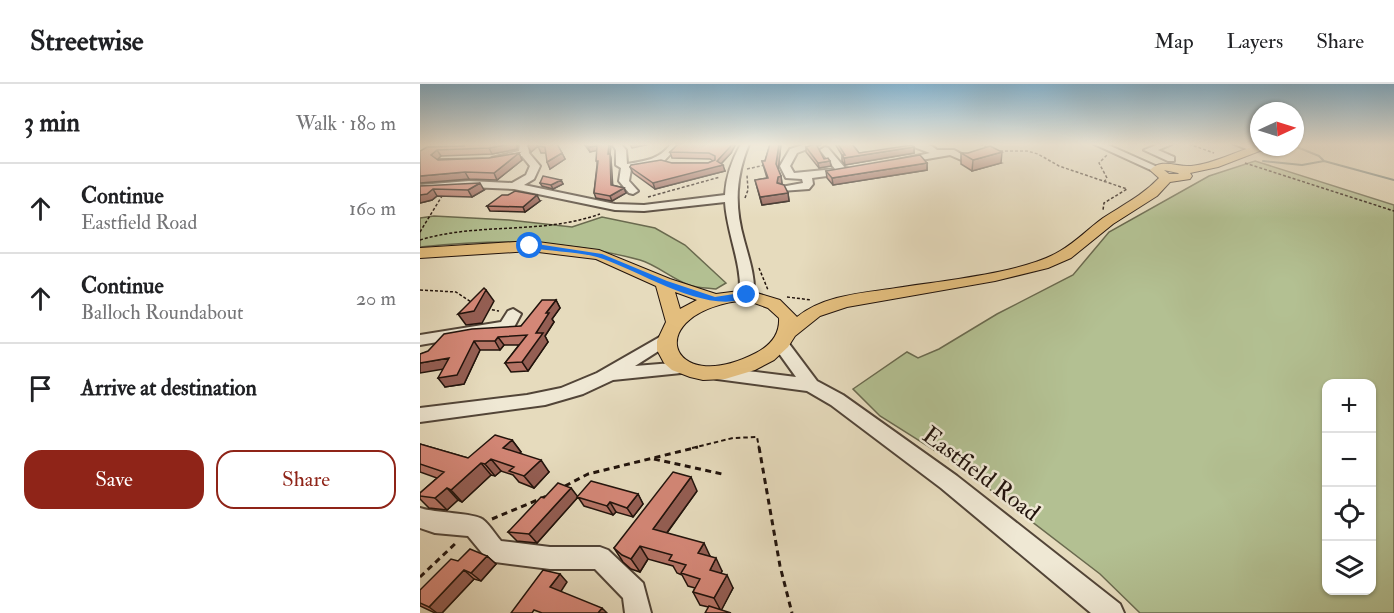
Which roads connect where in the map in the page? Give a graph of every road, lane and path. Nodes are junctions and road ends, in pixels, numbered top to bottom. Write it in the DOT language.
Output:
graph roads {
  1 [pos="533,169"];
  2 [pos="626,169"];
  3 [pos="748,169"];
  4 [pos="786,169"];
  5 [pos="857,169"];
  6 [pos="1067,169"];
  7 [pos="1101,169"];
  8 [pos="1161,169"];
  9 [pos="1187,169"];
  10 [pos="1263,169"];
  11 [pos="742,170"];
  12 [pos="842,171"];
  13 [pos="1169,172"];
  14 [pos="806,176"];
  15 [pos="643,181"];
  16 [pos="1104,182"];
  17 [pos="448,186"];
  18 [pos="514,186"];
  19 [pos="420,188"];
  20 [pos="785,189"];
  21 [pos="634,192"];
  22 [pos="729,198"];
  23 [pos="744,200"];
  24 [pos="615,207"];
  25 [pos="1394,211"];
  26 [pos="1102,216"];
  27 [pos="420,232"];
  28 [pos="736,236"];
  29 [pos="420,240"];
  30 [pos="420,253"];
  31 [pos="757,264"];
  32 [pos="664,283"];
  33 [pos="420,290"];
  34 [pos="764,295"];
  35 [pos="715,300"];
  36 [pos="818,300"];
  37 [pos="843,302"];
  38 [pos="477,305"];
  39 [pos="483,308"];
  40 [pos="513,314"];
  41 [pos="675,322"];
  42 [pos="425,339"];
  43 [pos="665,339"];
  44 [pos="785,339"];
  45 [pos="420,357"];
  46 [pos="685,368"];
  47 [pos="717,373"];
  48 [pos="610,375"];
  49 [pos="811,385"];
  50 [pos="420,415"];
  51 [pos="653,459"];
  52 [pos="722,474"];
  53 [pos="561,488"];
  54 [pos="552,493"];
  55 [pos="534,502"];
  56 [pos="420,518"];
  57 [pos="638,613"];
  58 [pos="792,613"];
  59 [pos="1111,613"];
  1 -- 18 [label="street"];
  2 -- 21 [label="street"];
  3 -- 11 [label="path"];
  4 -- 14 [label="street"];
  5 -- 12 [label="street"];
  6 -- 16 [label="path"];
  7 -- 16 [label="path"];
  8 -- 13 [label="street"];
  9 -- 13 [label="main road"];
  10 -- 25 [label="path"];
  11 -- 21 [label="path"];
  11 -- 22 [label="street"];
  11 -- 23 [label="path"];
  11 -- 28 [label="street"];
  12 -- 14 [label="street"];
  13 -- 37 [label="main road"];
  14 -- 20 [label="street"];
  15 -- 21 [label="street"];
  16 -- 26 [label="path"];
  17 -- 18 [label="street"];
  17 -- 19 [label="street"];
  17 -- 27 [label="path"];
  18 -- 24 [label="street"];
  22 -- 24 [label="street"];
  22 -- 28 [label="street"];
  24 -- 29 [label="path"];
  28 -- 34 [label="street"];
  30 -- 32 [label="main road"];
  31 -- 34 [label="path"];
  32 -- 35 [label="main road"];
  32 -- 41 [label="main road"];
  33 -- 38 [label="path"];
  34 -- 35 [label="main road"];
  34 -- 36 [label="path"];
  34 -- 37 [label="main road"];
  34 -- 44 [label="main road"];
  35 -- 41 [label="main road"];
  37 -- 44 [label="main road"];
  39 -- 40 [label="path"];
  40 -- 42 [label="street"];
  41 -- 43 [label="main road"];
  42 -- 45 [label="street"];
  43 -- 46 [label="main road"];
  43 -- 48 [label="street"];
  44 -- 47 [label="main road"];
  44 -- 49 [label="street, Eastfield Road"];
  46 -- 47 [label="main road"];
  46 -- 48 [label="street"];
  47 -- 49 [label="street, Eastfield Road"];
  48 -- 50 [label="street"];
  49 -- 59 [label="street, Eastfield Road"];
  51 -- 52 [label="path"];
  51 -- 53 [label="path"];
  51 -- 58 [label="path"];
  54 -- 55 [label="path"];
  56 -- 57 [label="street"];
}
